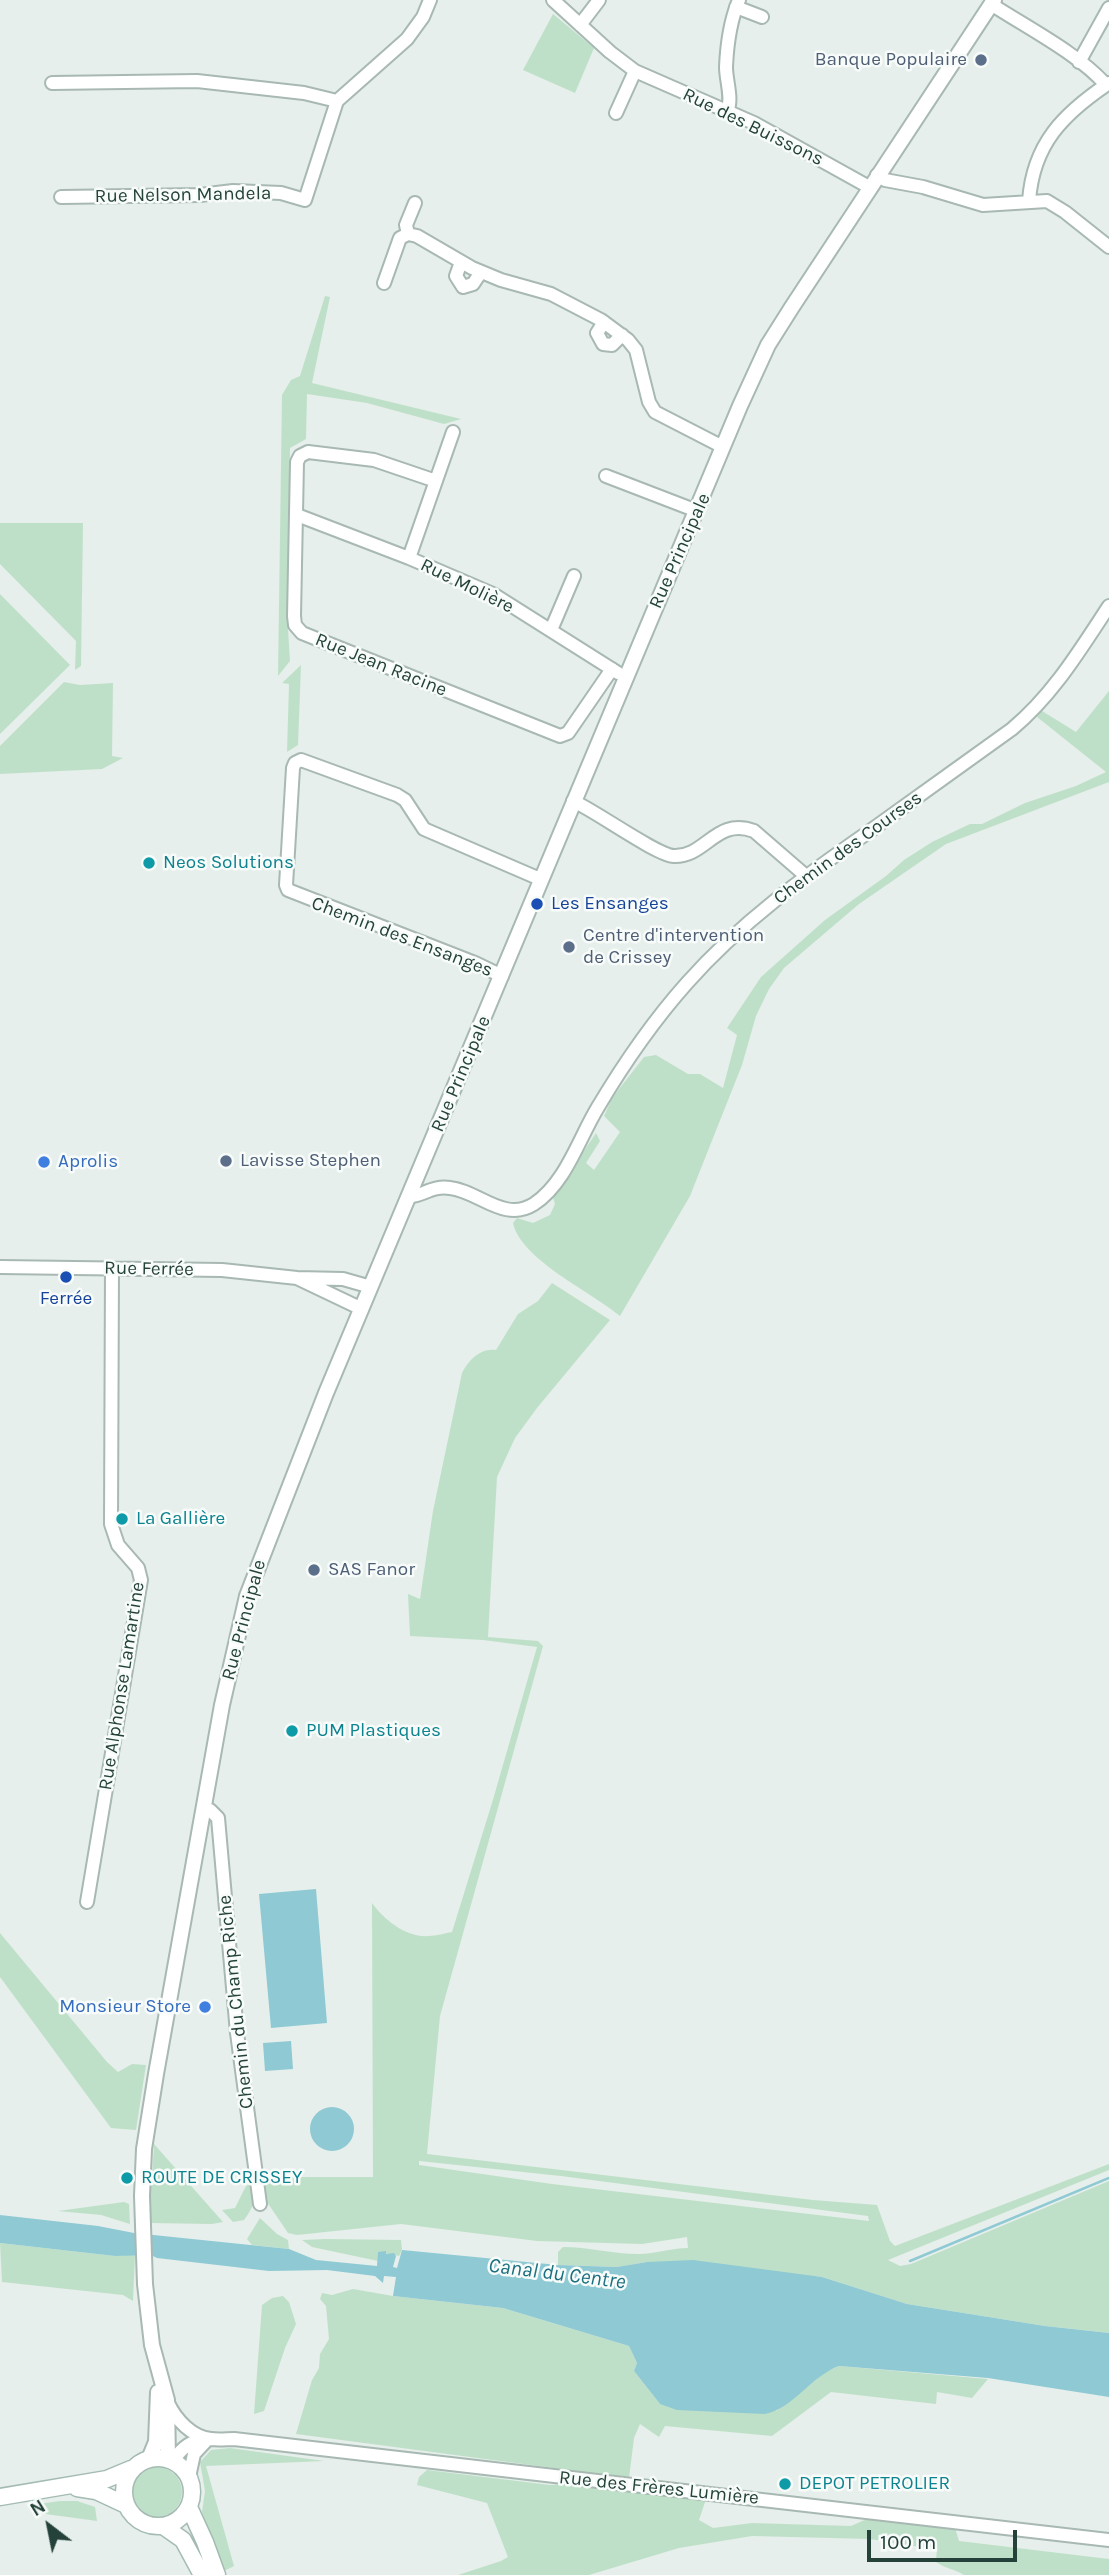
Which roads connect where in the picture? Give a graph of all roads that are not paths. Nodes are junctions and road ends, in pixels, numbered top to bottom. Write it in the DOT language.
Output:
graph roads {
  1 [pos="430,0"];
  2 [pos="553,0"];
  3 [pos="599,0"];
  4 [pos="992,2"];
  5 [pos="737,4"];
  6 [pos="1109,8"];
  7 [pos="762,17"];
  8 [pos="580,24"];
  9 [pos="1079,62"];
  10 [pos="635,71"];
  11 [pos="52,83"];
  12 [pos="1107,84"];
  13 [pos="337,101"];
  14 [pos="727,112"];
  15 [pos="617,113"];
  16 [pos="873,181"];
  17 [pos="61,197"];
  18 [pos="1029,201"];
  19 [pos="415,203"];
  20 [pos="408,234"];
  21 [pos="1109,247"];
  22 [pos="461,262"];
  23 [pos="481,272"];
  24 [pos="384,283"];
  25 [pos="604,322"];
  26 [pos="622,335"];
  27 [pos="453,432"];
  28 [pos="723,447"];
  29 [pos="606,477"];
  30 [pos="436,481"];
  31 [pos="697,511"];
  32 [pos="297,516"];
  33 [pos="409,558"];
  34 [pos="574,576"];
  35 [pos="1109,606"];
  36 [pos="551,630"];
  37 [pos="612,669"];
  38 [pos="627,679"];
  39 [pos="573,801"];
  40 [pos="806,876"];
  41 [pos="540,878"];
  42 [pos="502,976"];
  43 [pos="410,1196"];
  44 [pos="0,1267"];
  45 [pos="112,1268"];
  46 [pos="297,1278"];
  47 [pos="371,1287"];
  48 [pos="362,1309"];
  49 [pos="203,1811"];
  50 [pos="87,1902"];
  51 [pos="260,2204"];
  52 [pos="159,2377"];
  53 [pos="167,2400"];
  54 [pos="208,2439"];
  55 [pos="149,2459"];
  56 [pos="170,2460"];
  57 [pos="131,2469"];
  58 [pos="189,2477"];
  59 [pos="67,2487"];
  60 [pos="0,2497"];
  61 [pos="125,2505"];
  62 [pos="189,2507"];
  63 [pos="163,2526"];
  64 [pos="1109,2540"];
  65 [pos="202,2575"];
  66 [pos="217,2575"];
  1 -- 13 [label="street"];
  2 -- 8 [label="street, Rue des Buissons"];
  3 -- 8 [label="street"];
  4 -- 9 [label="street"];
  4 -- 16 [label="street, Rue Principale"];
  5 -- 7 [label="street"];
  5 -- 14 [label="street"];
  6 -- 9 [label="street"];
  8 -- 10 [label="street, Rue des Buissons"];
  9 -- 12 [label="street"];
  10 -- 14 [label="street, Rue des Buissons"];
  10 -- 15 [label="street"];
  11 -- 13 [label="street"];
  12 -- 18 [label="street"];
  13 -- 17 [label="street, Rue Nelson Mandela"];
  14 -- 16 [label="street, Rue des Buissons"];
  16 -- 18 [label="street, Rue des Buissons"];
  16 -- 28 [label="street, Rue Principale"];
  18 -- 21 [label="street"];
  19 -- 20 [label="street"];
  20 -- 22 [label="street"];
  20 -- 24 [label="street"];
  22 -- 23 [label="street"];
  22 -- 23 [label="street"];
  23 -- 25 [label="street"];
  25 -- 26 [label="street"];
  25 -- 26 [label="street"];
  26 -- 28 [label="street"];
  27 -- 30 [label="street"];
  28 -- 31 [label="street, Rue Principale"];
  29 -- 31 [label="street"];
  30 -- 32 [label="street, Rue Jean Racine"];
  30 -- 33 [label="street"];
  31 -- 38 [label="street, Rue Principale"];
  32 -- 33 [label="street, Rue Molière"];
  32 -- 37 [label="street, Rue Jean Racine"];
  33 -- 36 [label="street, Rue Molière"];
  34 -- 36 [label="street"];
  35 -- 40 [label="street, Chemin des Courses"];
  36 -- 37 [label="street, Rue Molière"];
  37 -- 38 [label="street, Rue Molière"];
  38 -- 39 [label="street, Rue Principale"];
  39 -- 40 [label="street"];
  39 -- 41 [label="street, Rue Principale"];
  40 -- 43 [label="street, Chemin des Courses"];
  41 -- 42 [label="street, Rue Principale"];
  41 -- 42 [label="street, Chemin des Ensanges"];
  42 -- 43 [label="street, Rue Principale"];
  43 -- 47 [label="street, Rue Principale"];
  44 -- 45 [label="street, Rue Ferrée"];
  45 -- 46 [label="street, Rue Ferrée"];
  45 -- 50 [label="street, Rue Alphonse Lamartine"];
  46 -- 47 [label="street, Rue Ferrée"];
  46 -- 48 [label="street, Rue Ferrée"];
  47 -- 48 [label="street, Rue Principale"];
  48 -- 49 [label="street, Rue Principale"];
  49 -- 51 [label="street, Chemin du Champ Riche"];
  49 -- 52 [label="street, Rue Principale"];
  52 -- 53 [label="street"];
  52 -- 55 [label="street"];
  53 -- 54 [label="street"];
  53 -- 56 [label="street"];
  54 -- 56 [label="street, Rue des Frères Lumière"];
  54 -- 58 [label="street"];
  54 -- 64 [label="street, Rue des Frères Lumière"];
  55 -- 56 [label="main road"];
  55 -- 57 [label="main road"];
  56 -- 58 [label="main road"];
  57 -- 59 [label="main road"];
  57 -- 61 [label="main road"];
  58 -- 62 [label="main road"];
  59 -- 60 [label="main road"];
  59 -- 61 [label="main road"];
  61 -- 63 [label="main road"];
  62 -- 63 [label="main road"];
  62 -- 66 [label="main road"];
  63 -- 65 [label="main road"];
}
